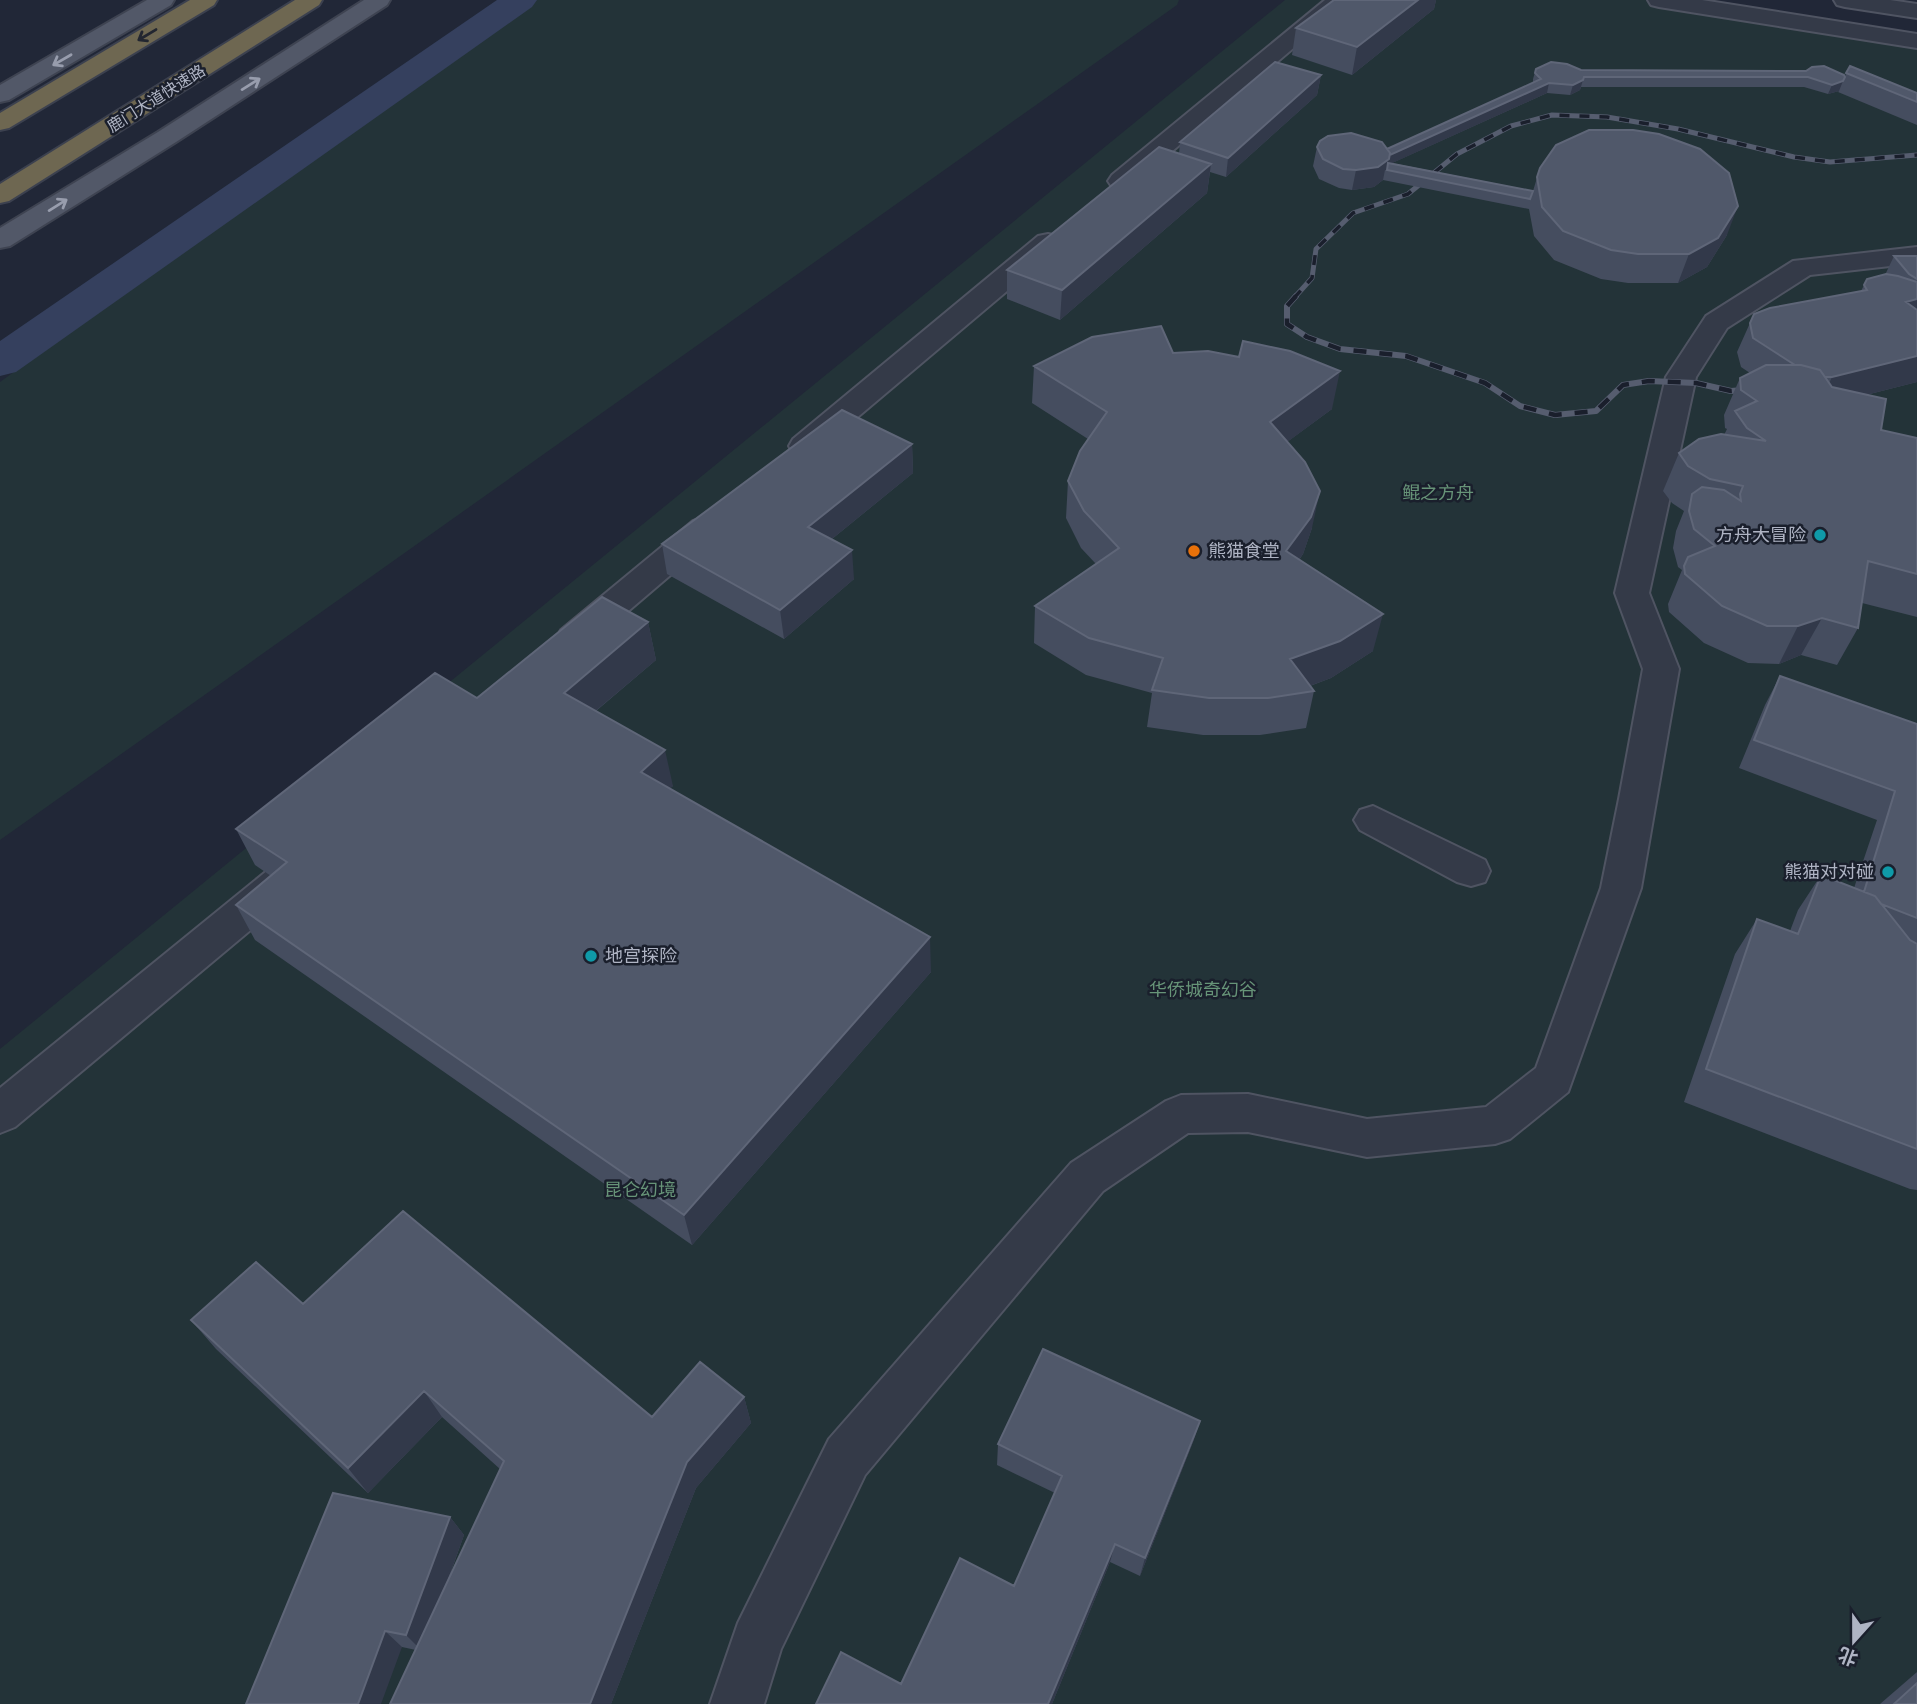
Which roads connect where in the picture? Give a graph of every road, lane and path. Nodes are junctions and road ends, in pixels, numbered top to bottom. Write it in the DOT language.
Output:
graph roads {
  1 [pos="163,0"];
  2 [pos="206,0"];
  3 [pos="311,0"];
  4 [pos="379,0"];
  5 [pos="1339,0"];
  6 [pos="1659,0"];
  7 [pos="1845,0"];
  8 [pos="1917,11"];
  9 [pos="1917,41"];
  10 [pos="0,95"];
  11 [pos="0,123"];
  12 [pos="0,195"];
  13 [pos="0,240"];
  14 [pos="1917,254"];
  15 [pos="779,466"];
  16 [pos="726,511"];
  17 [pos="545,662"];
  18 [pos="1373,820"];
  19 [pos="310,858"];
  20 [pos="1471,871"];
  21 [pos="0,1114"];
  22 [pos="737,1704"];
  1 -- 10 [label="main road, one-way"];
  2 -- 11 [label="highway, one-way"];
  3 -- 12 [label="highway, 鹿门大道快速路"];
  13 -- 4 [label="main road, one-way"];
  5 -- 15 [label="street"];
  6 -- 9 [label="street"];
  7 -- 8 [label="street"];
  14 -- 22 [label="street"];
  16 -- 17 [label="street"];
  18 -- 20 [label="street"];
  19 -- 21 [label="street"];
}
